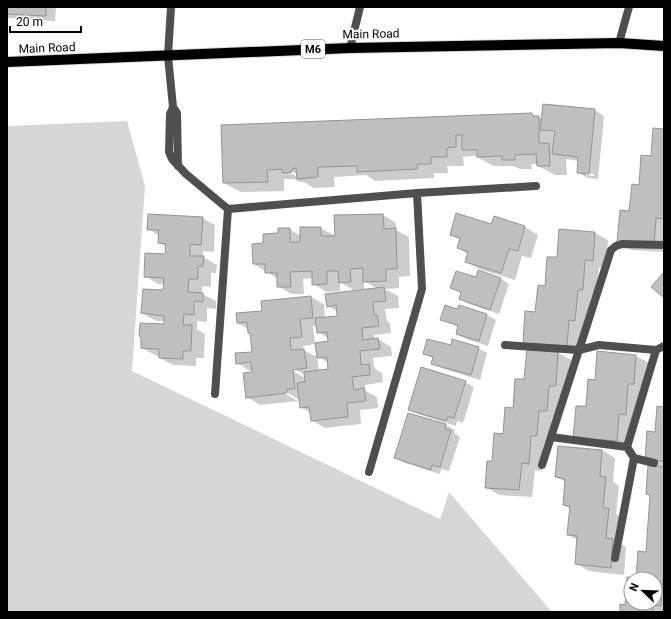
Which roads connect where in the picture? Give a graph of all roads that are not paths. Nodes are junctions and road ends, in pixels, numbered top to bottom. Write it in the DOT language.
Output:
graph roads {
  1 [pos="171,7"];
  2 [pos="360,7"];
  3 [pos="629,7"];
  4 [pos="618,43"];
  5 [pos="664,46"];
  6 [pos="350,48"];
  7 [pos="168,56"];
  8 [pos="7,62"];
  9 [pos="536,186"];
  10 [pos="417,193"];
  11 [pos="228,209"];
  12 [pos="664,246"];
  13 [pos="505,345"];
  14 [pos="660,348"];
  15 [pos="578,350"];
  16 [pos="215,394"];
  17 [pos="551,437"];
  18 [pos="627,447"];
  19 [pos="634,458"];
  20 [pos="654,463"];
  21 [pos="542,465"];
  22 [pos="370,472"];
  23 [pos="615,558"];
  1 -- 7 [label="street"];
  2 -- 6 [label="street"];
  3 -- 4 [label="street"];
  4 -- 5 [label="main road, Main Road / M6"];
  4 -- 6 [label="main road, Main Road / M6"];
  6 -- 7 [label="main road, Main Road / M6"];
  7 -- 8 [label="main road, Main Road / M6"];
  7 -- 11 [label="street"];
  9 -- 10 [label="street"];
  10 -- 11 [label="street"];
  10 -- 22 [label="street"];
  11 -- 16 [label="street"];
  12 -- 15 [label="street"];
  13 -- 15 [label="street"];
  14 -- 15 [label="street"];
  14 -- 18 [label="street"];
  15 -- 17 [label="street"];
  17 -- 18 [label="street"];
  17 -- 21 [label="street"];
  18 -- 19 [label="street"];
  19 -- 20 [label="street"];
  19 -- 23 [label="street"];
}
